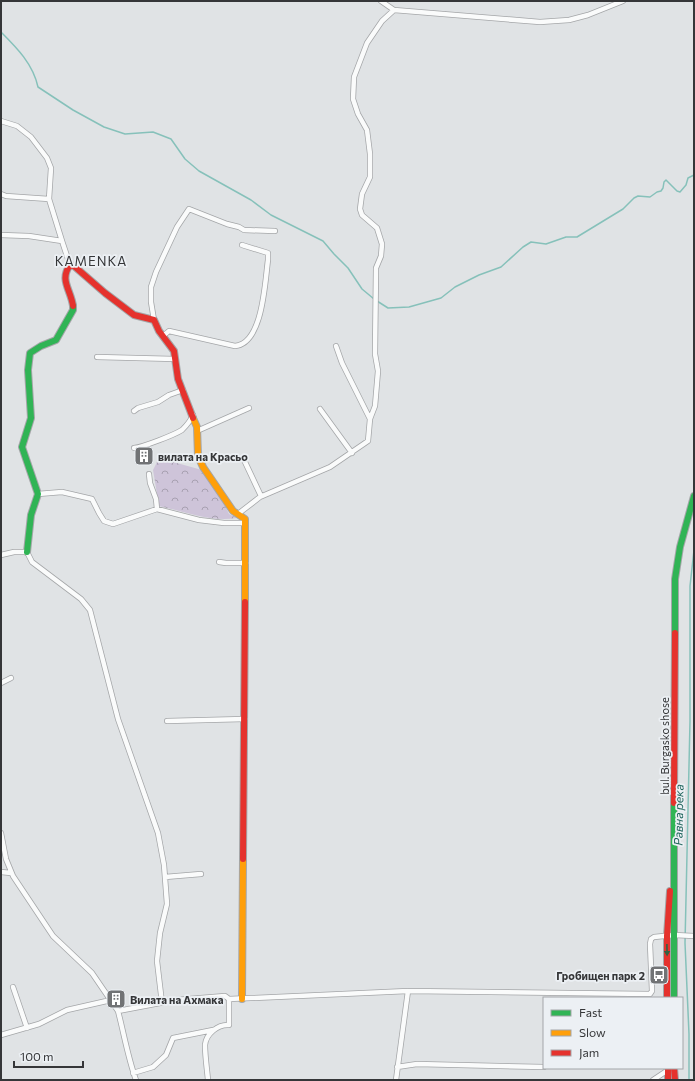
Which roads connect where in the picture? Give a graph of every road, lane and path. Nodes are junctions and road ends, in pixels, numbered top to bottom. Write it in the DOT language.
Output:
graph roads {
  1 [pos="380,1"];
  2 [pos="623,1"];
  3 [pos="394,10"];
  4 [pos="1,121"];
  5 [pos="1,194"];
  6 [pos="49,199"];
  7 [pos="274,231"];
  8 [pos="1,235"];
  9 [pos="62,241"];
  10 [pos="242,245"];
  11 [pos="70,265"];
  12 [pos="154,320"];
  13 [pos="163,336"];
  14 [pos="336,346"];
  15 [pos="97,357"];
  16 [pos="174,359"];
  17 [pos="183,390"];
  18 [pos="249,408"];
  19 [pos="320,409"];
  20 [pos="134,411"];
  21 [pos="193,415"];
  22 [pos="370,419"];
  23 [pos="197,431"];
  24 [pos="134,448"];
  25 [pos="352,453"];
  26 [pos="245,462"];
  27 [pos="149,474"];
  28 [pos="38,494"];
  29 [pos="261,496"];
  30 [pos="694,496"];
  31 [pos="157,508"];
  32 [pos="238,514"];
  33 [pos="245,523"];
  34 [pos="27,552"];
  35 [pos="1,555"];
  36 [pos="219,562"];
  37 [pos="246,563"];
  38 [pos="11,678"];
  39 [pos="1,683"];
  40 [pos="245,719"];
  41 [pos="167,721"];
  42 [pos="1,833"];
  43 [pos="673,856"];
  44 [pos="1,872"];
  45 [pos="11,873"];
  46 [pos="201,874"];
  47 [pos="165,877"];
  48 [pos="677,935"];
  49 [pos="667,936"];
  50 [pos="692,936"];
  51 [pos="13,987"];
  52 [pos="408,991"];
  53 [pos="667,997"];
  54 [pos="674,997"];
  55 [pos="229,999"];
  56 [pos="242,999"];
  57 [pos="110,1000"];
  58 [pos="162,1003"];
  59 [pos="118,1011"];
  60 [pos="27,1028"];
  61 [pos="213,1030"];
  62 [pos="1,1035"];
  63 [pos="398,1067"];
  64 [pos="543,1067"];
  65 [pos="670,1069"];
  66 [pos="134,1073"];
  67 [pos="136,1080"];
  68 [pos="208,1080"];
  69 [pos="396,1080"];
  70 [pos="654,1080"];
  71 [pos="668,1080"];
  72 [pos="674,1080"];
  1 -- 3 [label="street"];
  2 -- 3 [label="street"];
  3 -- 22 [label="street"];
  4 -- 6 [label="street"];
  5 -- 6 [label="street"];
  6 -- 9 [label="street"];
  7 -- 12 [label="street"];
  8 -- 9 [label="street"];
  9 -- 11 [label="street"];
  10 -- 13 [label="street"];
  11 -- 12 [label="street"];
  11 -- 28 [label="street"];
  12 -- 13 [label="street"];
  13 -- 16 [label="street"];
  14 -- 22 [label="street"];
  15 -- 16 [label="street"];
  16 -- 17 [label="street"];
  17 -- 20 [label="street"];
  17 -- 21 [label="street"];
  18 -- 23 [label="street"];
  19 -- 25 [label="street"];
  21 -- 23 [label="street"];
  21 -- 24 [label="street"];
  22 -- 25 [label="street"];
  23 -- 32 [label="street"];
  25 -- 29 [label="street"];
  26 -- 29 [label="street"];
  27 -- 31 [label="street"];
  28 -- 31 [label="street"];
  28 -- 34 [label="street"];
  29 -- 32 [label="street"];
  30 -- 43 [label="street, bul. Burgasko shose"];
  31 -- 33 [label="street"];
  32 -- 33 [label="street"];
  33 -- 37 [label="street"];
  34 -- 35 [label="street"];
  34 -- 47 [label="street"];
  36 -- 37 [label="street"];
  37 -- 40 [label="street"];
  38 -- 39 [label="street"];
  40 -- 41 [label="street"];
  40 -- 56 [label="street"];
  42 -- 45 [label="street"];
  43 -- 48 [label="street, bul. Burgasko shose"];
  43 -- 49 [label="street"];
  44 -- 45 [label="street"];
  45 -- 57 [label="street"];
  46 -- 47 [label="street"];
  47 -- 58 [label="street"];
  48 -- 49 [label="street"];
  48 -- 50 [label="street"];
  48 -- 54 [label="street, bul. Burgasko shose"];
  49 -- 52 [label="street"];
  49 -- 53 [label="street, one-way"];
  51 -- 60 [label="street"];
  52 -- 56 [label="street"];
  52 -- 63 [label="street"];
  55 -- 56 [label="street"];
  55 -- 58 [label="street"];
  55 -- 61 [label="street"];
  57 -- 59 [label="street"];
  57 -- 60 [label="street"];
  58 -- 59 [label="street"];
  59 -- 66 [label="street"];
  60 -- 62 [label="street"];
  61 -- 66 [label="street"];
  61 -- 68 [label="street"];
  63 -- 64 [label="street"];
  63 -- 69 [label="street"];
  65 -- 70 [label="street"];
  65 -- 71 [label="street"];
  65 -- 72 [label="street"];
  66 -- 67 [label="street"];
}
